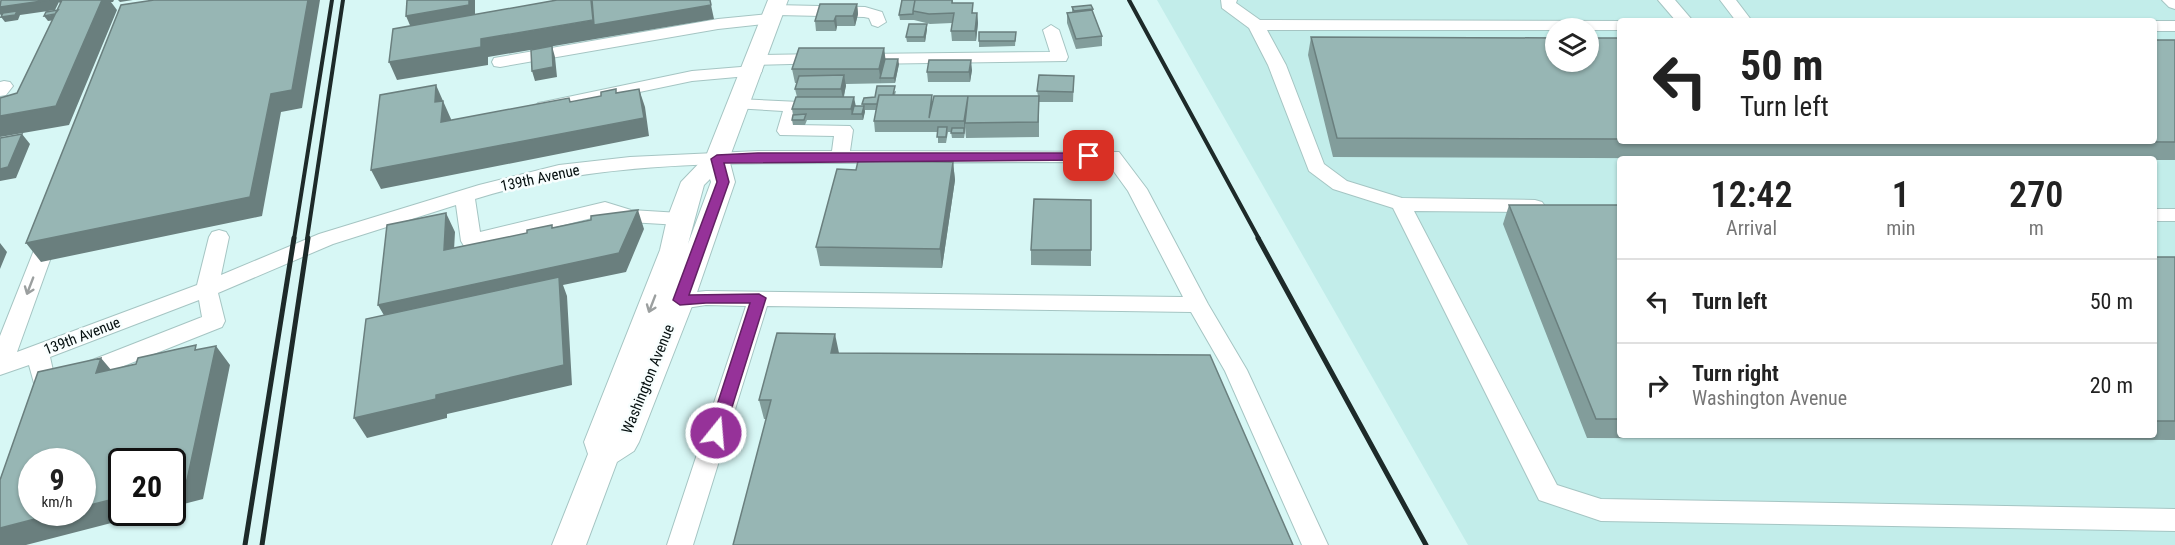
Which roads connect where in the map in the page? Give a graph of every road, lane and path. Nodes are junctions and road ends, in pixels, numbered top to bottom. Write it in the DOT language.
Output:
graph roads {
  1 [pos="1228,0"];
  2 [pos="1666,0"];
  3 [pos="1728,0"];
  4 [pos="2170,0"];
  5 [pos="2175,4"];
  6 [pos="775,9"];
  7 [pos="1682,18"];
  8 [pos="1742,18"];
  9 [pos="878,22"];
  10 [pos="1256,25"];
  11 [pos="1617,25"];
  12 [pos="2157,26"];
  13 [pos="2175,26"];
  14 [pos="1051,30"];
  15 [pos="500,62"];
  16 [pos="755,65"];
  17 [pos="739,104"];
  18 [pos="522,112"];
  19 [pos="840,157"];
  20 [pos="717,159"];
  21 [pos="465,196"];
  22 [pos="1401,204"];
  23 [pos="1551,206"];
  24 [pos="2157,215"];
  25 [pos="2175,215"];
  26 [pos="680,219"];
  27 [pos="54,222"];
  28 [pos="219,237"];
  29 [pos="673,250"];
  30 [pos="207,289"];
  31 [pos="759,298"];
  32 [pos="680,300"];
  33 [pos="1198,305"];
  34 [pos="38,353"];
  35 [pos="0,367"];
  36 [pos="604,454"];
  37 [pos="2175,520"];
  38 [pos="569,545"];
  39 [pos="680,545"];
  40 [pos="1315,545"];
  1 -- 10 [label="street"];
  2 -- 7 [label="street"];
  3 -- 8 [label="street"];
  4 -- 5 [label="street"];
  6 -- 9 [label="street"];
  6 -- 15 [label="street"];
  6 -- 16 [label="main road, Washington Avenue"];
  10 -- 11 [label="street"];
  10 -- 22 [label="street"];
  12 -- 13 [label="street"];
  14 -- 16 [label="street"];
  16 -- 17 [label="main road, Washington Avenue"];
  16 -- 18 [label="street"];
  17 -- 19 [label="street"];
  17 -- 20 [label="main road, Washington Avenue"];
  19 -- 20 [label="street, 139th Avenue"];
  19 -- 33 [label="street, 139th Avenue"];
  20 -- 21 [label="street, 139th Avenue"];
  20 -- 26 [label="main road, Washington Avenue"];
  20 -- 32 [label="main road, Washington Avenue"];
  21 -- 26 [label="street"];
  21 -- 30 [label="street, 139th Avenue"];
  22 -- 23 [label="street"];
  22 -- 37 [label="street"];
  24 -- 25 [label="street"];
  26 -- 29 [label="main road, Washington Avenue"];
  27 -- 35 [label="street, one-way"];
  28 -- 30 [label="street"];
  29 -- 32 [label="street"];
  29 -- 36 [label="main road, Washington Avenue, one-way"];
  30 -- 34 [label="street, 139th Avenue"];
  30 -- 34 [label="street"];
  31 -- 32 [label="street"];
  31 -- 33 [label="street"];
  31 -- 39 [label="street"];
  32 -- 36 [label="main road, Washington Avenue"];
  33 -- 40 [label="street"];
  34 -- 35 [label="street, 139th Avenue"];
  36 -- 38 [label="main road, Washington Avenue"];
}
